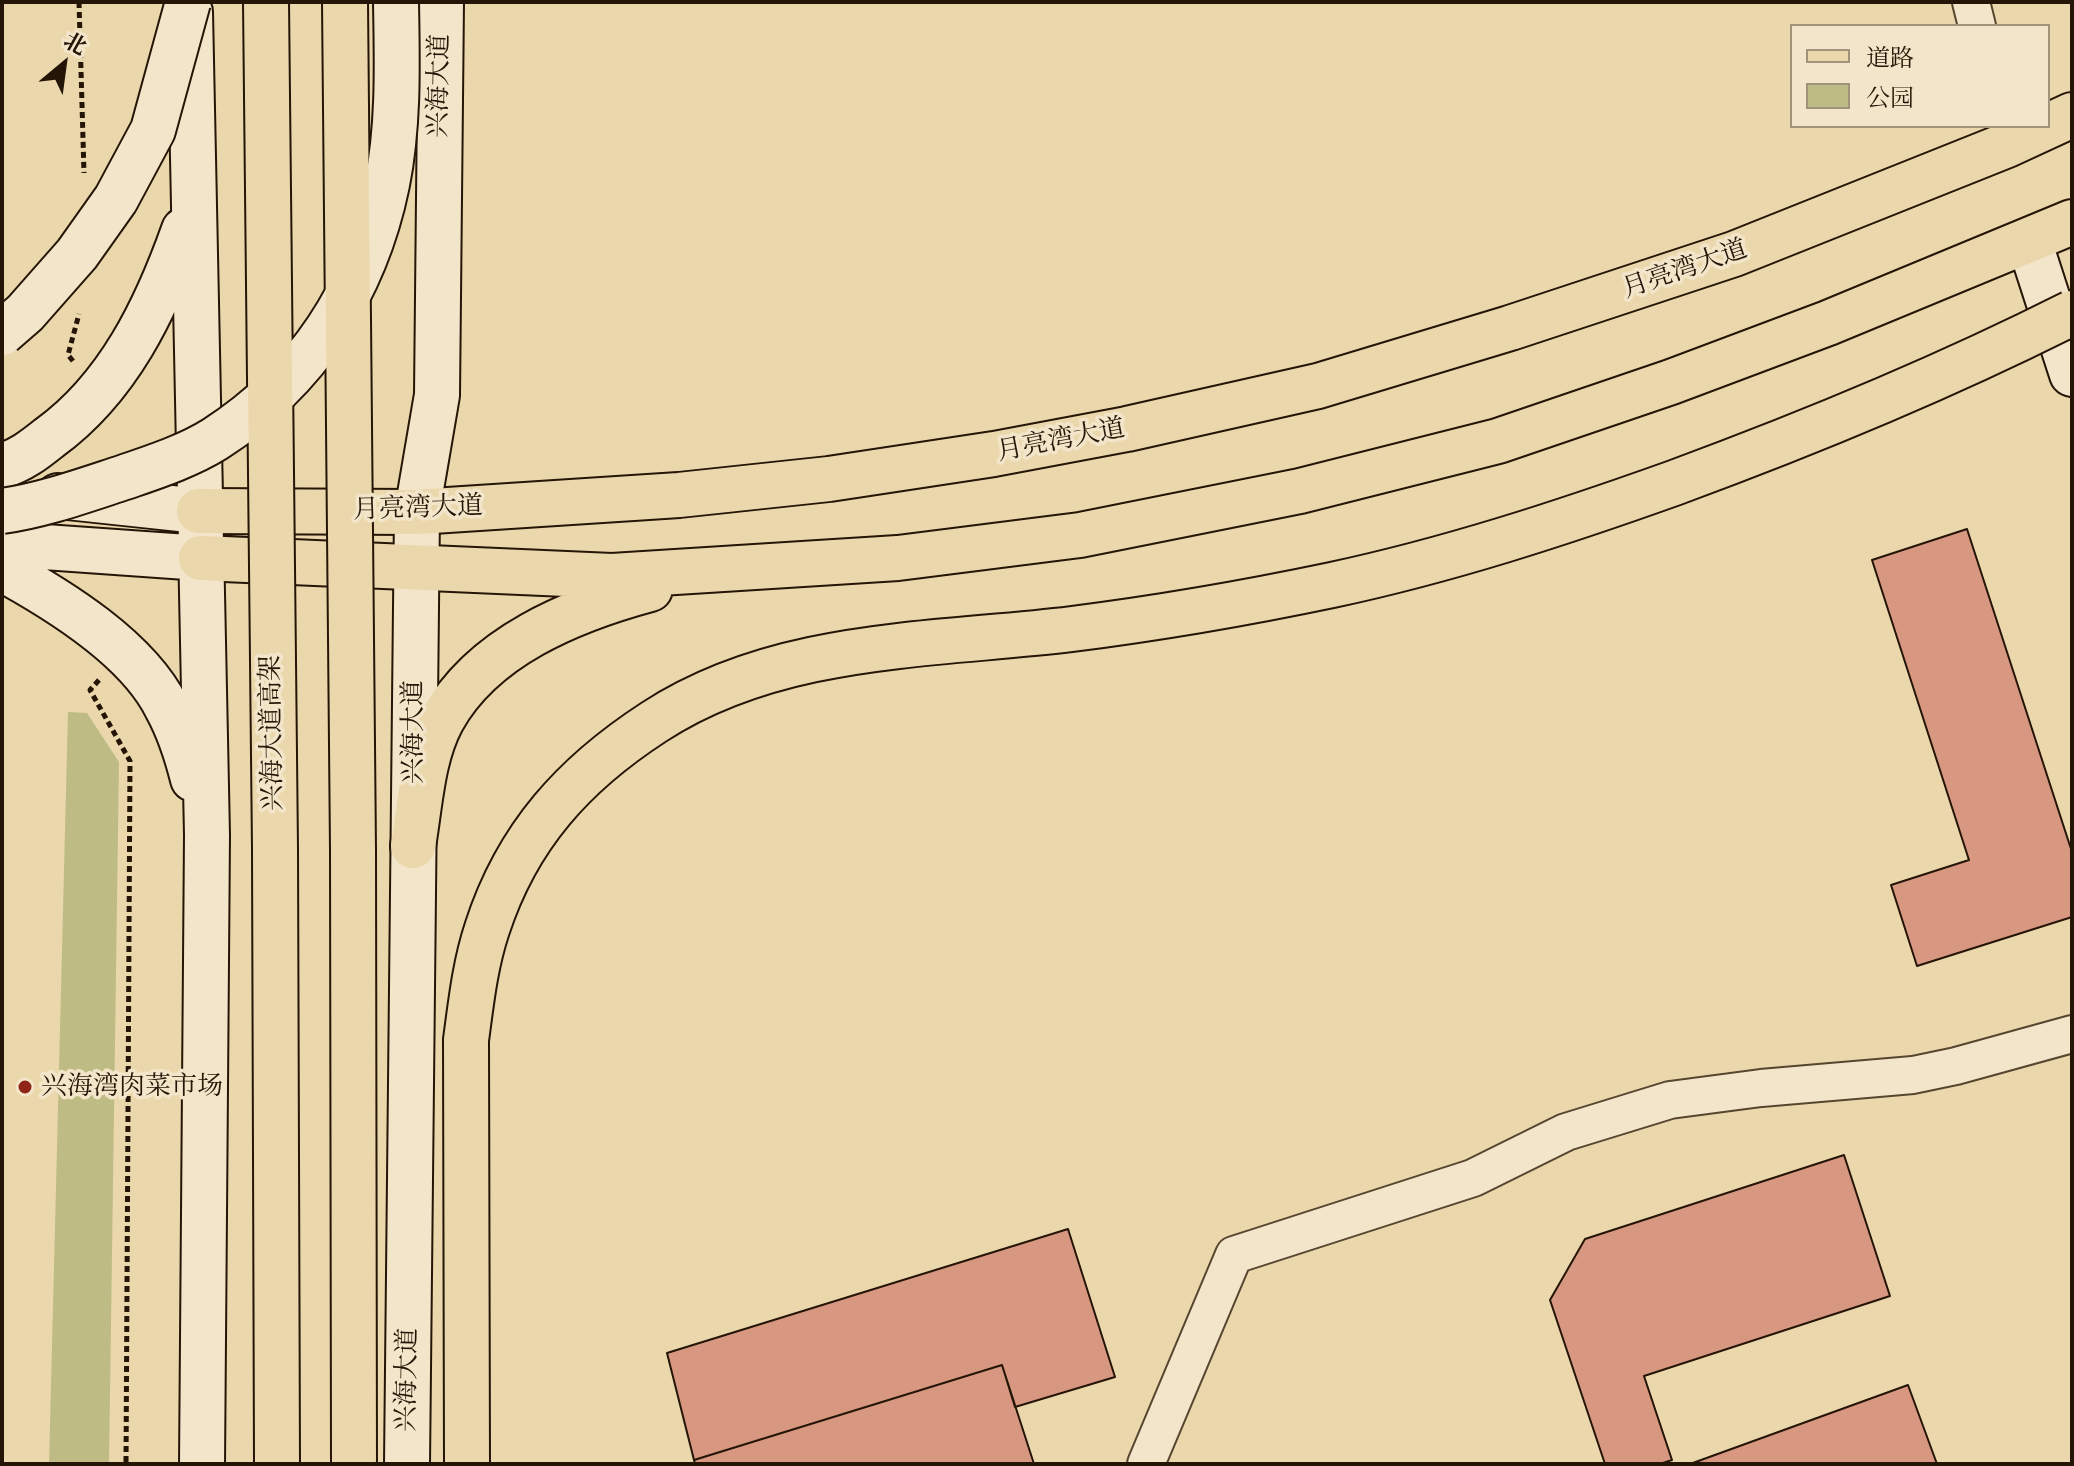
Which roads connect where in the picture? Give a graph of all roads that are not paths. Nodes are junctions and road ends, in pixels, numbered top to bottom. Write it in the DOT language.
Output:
graph roads {
  1 [pos="189,2"];
  2 [pos="266,2"];
  3 [pos="345,2"];
  4 [pos="396,2"];
  5 [pos="441,2"];
  6 [pos="1971,2"];
  7 [pos="1976,24"];
  8 [pos="2072,115"];
  9 [pos="2050,122"];
  10 [pos="2028,128"];
  11 [pos="2005,135"];
  12 [pos="194,202"];
  13 [pos="2072,222"];
  14 [pos="2029,241"];
  15 [pos="2072,313"];
  16 [pos="2,333"];
  17 [pos="2072,374"];
  18 [pos="2,466"];
  19 [pos="2,491"];
  20 [pos="2,511"];
  21 [pos="199,511"];
  22 [pos="417,512"];
  23 [pos="2,544"];
  24 [pos="201,558"];
  25 [pos="416,567"];
  26 [pos="2,569"];
  27 [pos="740,570"];
  28 [pos="207,835"];
  29 [pos="413,846"];
  30 [pos="2072,1034"];
  31 [pos="202,1464"];
  32 [pos="277,1464"];
  33 [pos="354,1464"];
  34 [pos="407,1464"];
  35 [pos="467,1464"];
  36 [pos="1146,1464"];
  1 -- 12 [label="street"];
  1 -- 16 [label="street, bridge"];
  2 -- 32 [label="main road, 兴海大道高架, bridge"];
  3 -- 33 [label="main road, bridge"];
  4 -- 20 [label="street, bridge"];
  5 -- 22 [label="street, 兴海大道"];
  6 -- 7 [label="street"];
  8 -- 9 [label="main road, 月亮湾大道"];
  10 -- 11 [label="main road, 月亮湾大道"];
  11 -- 22 [label="main road, 月亮湾大道"];
  12 -- 18 [label="street"];
  12 -- 21 [label="street"];
  13 -- 14 [label="main road, 月亮湾大道"];
  14 -- 17 [label="street"];
  14 -- 27 [label="main road, 月亮湾大道"];
  15 -- 35 [label="main road, bridge"];
  19 -- 21 [label="street, 月亮湾大道"];
  21 -- 22 [label="main road, 月亮湾大道"];
  21 -- 24 [label="street"];
  22 -- 25 [label="street, 兴海大道"];
  23 -- 24 [label="street, 月亮湾大道"];
  24 -- 25 [label="main road, 月亮湾大道"];
  24 -- 28 [label="street"];
  25 -- 27 [label="main road, 月亮湾大道"];
  25 -- 29 [label="street, 兴海大道"];
  26 -- 28 [label="street"];
  27 -- 29 [label="main road"];
  28 -- 31 [label="street"];
  29 -- 34 [label="street, 兴海大道"];
  30 -- 36 [label="street"];
}
